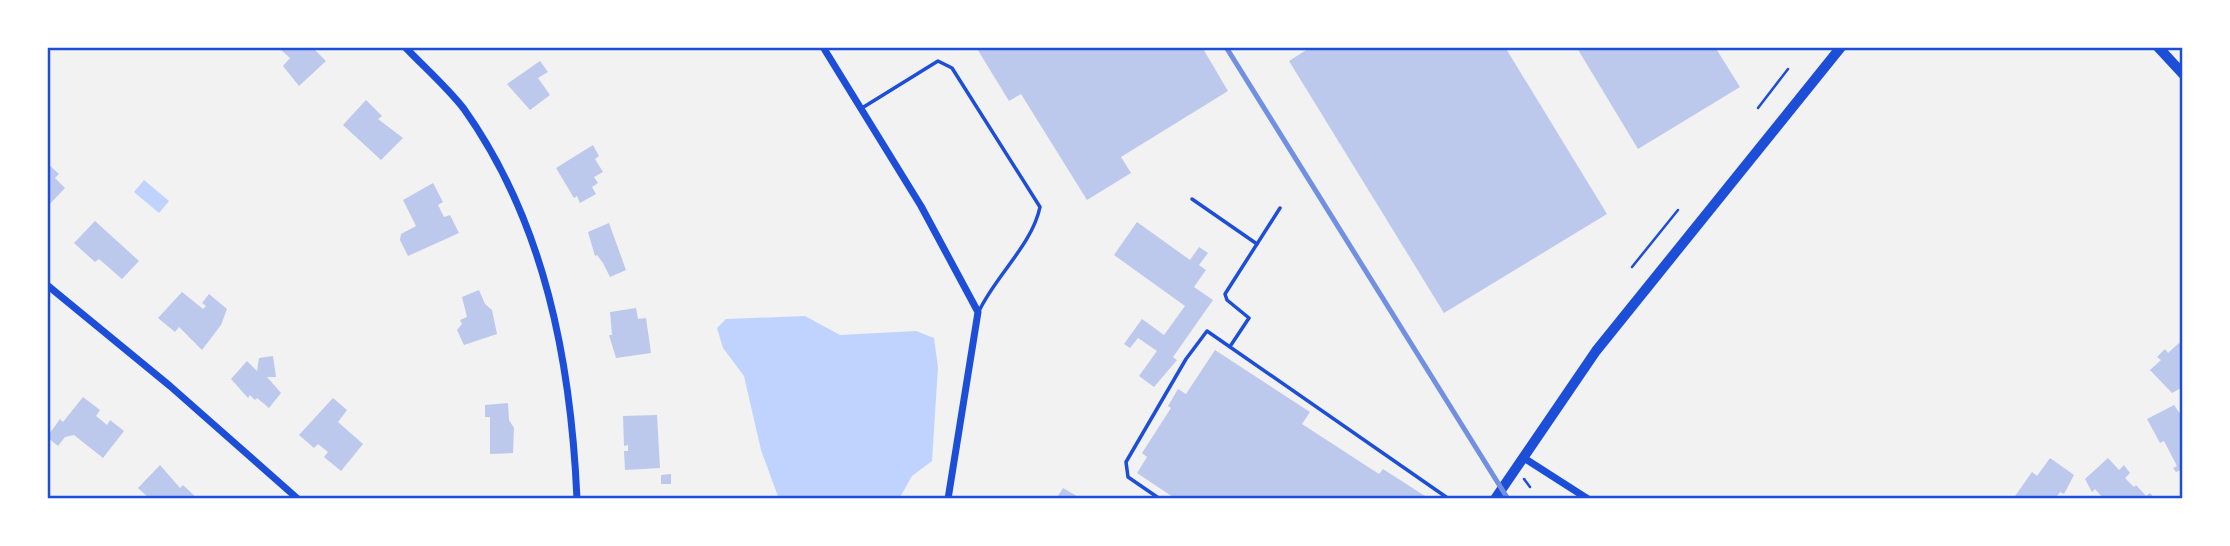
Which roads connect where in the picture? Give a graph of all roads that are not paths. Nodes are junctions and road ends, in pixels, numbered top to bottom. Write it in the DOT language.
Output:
graph roads {
  1 [pos="405,47"];
  2 [pos="823,47"];
  3 [pos="1841,47"];
  4 [pos="2158,47"];
  5 [pos="2183,74"];
  6 [pos="861,108"];
  7 [pos="1192,199"];
  8 [pos="1280,208"];
  9 [pos="1257,244"];
  10 [pos="47,285"];
  11 [pos="978,313"];
  12 [pos="1231,345"];
  13 [pos="1524,458"];
  14 [pos="298,499"];
  15 [pos="577,499"];
  16 [pos="948,499"];
  17 [pos="1160,499"];
  18 [pos="1449,499"];
  19 [pos="1495,499"];
  20 [pos="1588,499"];
  1 -- 15 [label="street"];
  2 -- 6 [label="street"];
  3 -- 13 [label="main road"];
  4 -- 5 [label="main road"];
  6 -- 11 [label="street"];
  6 -- 11 [label="lane"];
  7 -- 9 [label="lane"];
  8 -- 9 [label="lane"];
  9 -- 12 [label="lane"];
  10 -- 14 [label="street"];
  11 -- 16 [label="street"];
  12 -- 17 [label="lane"];
  12 -- 18 [label="lane"];
  13 -- 19 [label="main road"];
  13 -- 20 [label="street"];
}
